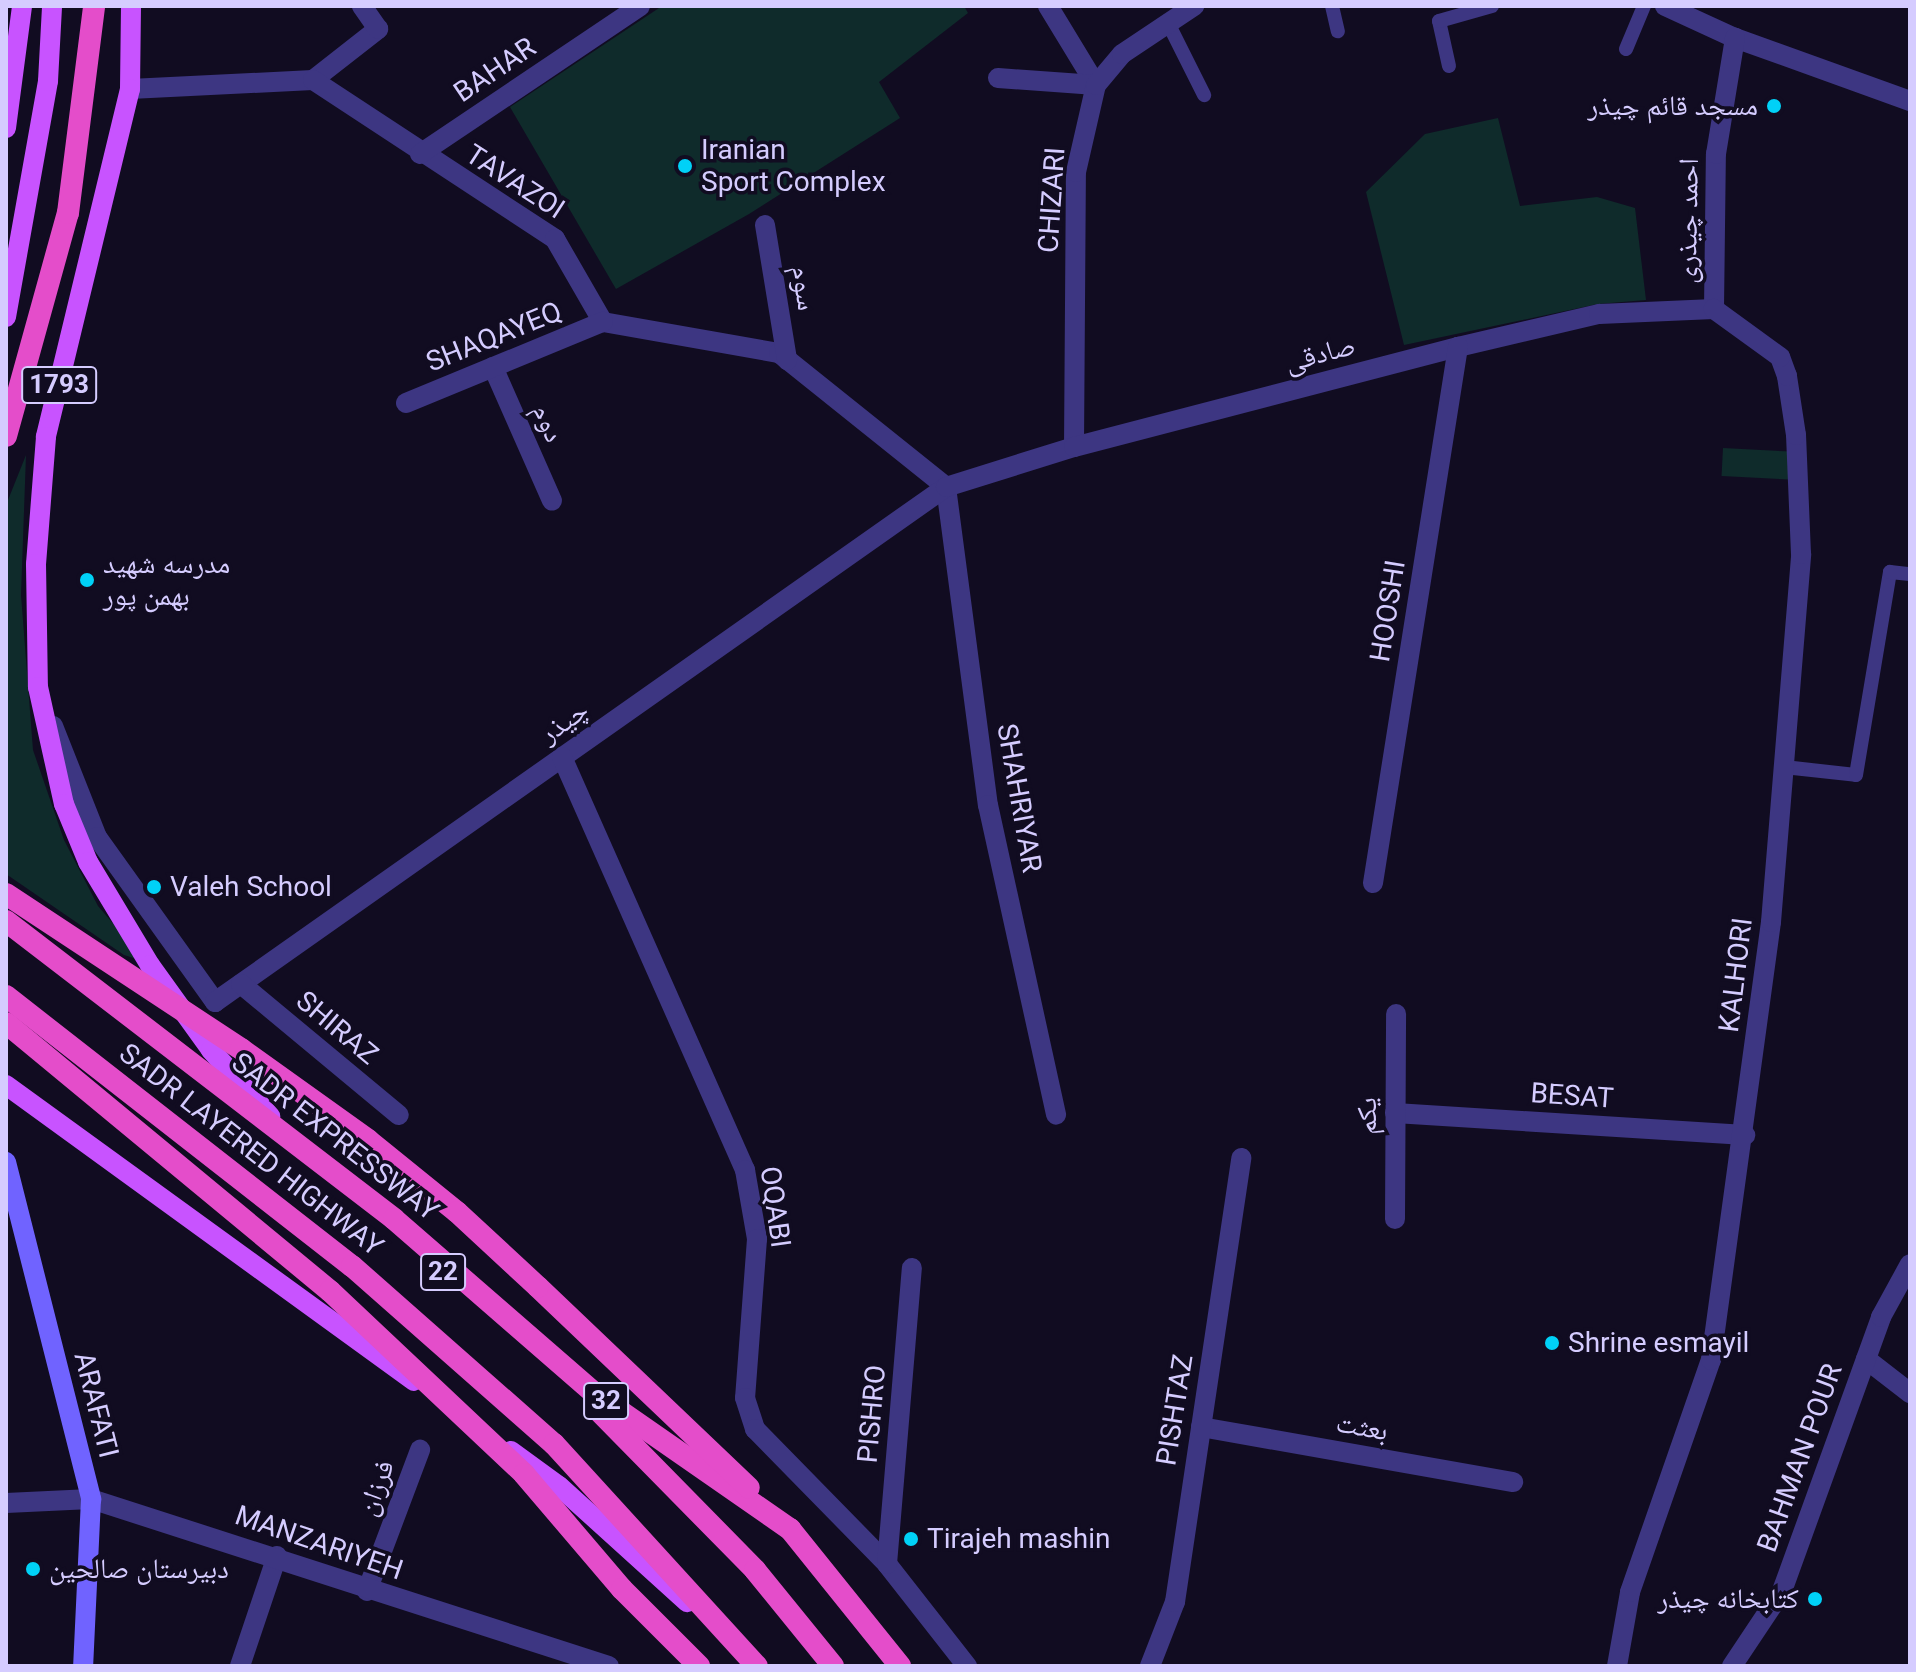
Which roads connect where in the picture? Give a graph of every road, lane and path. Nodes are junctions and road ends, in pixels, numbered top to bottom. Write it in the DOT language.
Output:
graph roads {
  1 [pos="22,6"];
  2 [pos="52,6"];
  3 [pos="94,6"];
  4 [pos="131,6"];
  5 [pos="362,6"];
  6 [pos="640,6"];
  7 [pos="1048,6"];
  8 [pos="1194,6"];
  9 [pos="1332,6"];
  10 [pos="1492,6"];
  11 [pos="1644,6"];
  12 [pos="1665,6"];
  13 [pos="1167,21"];
  14 [pos="1338,31"];
  15 [pos="1735,38"];
  16 [pos="1626,49"];
  17 [pos="1449,66"];
  18 [pos="998,78"];
  19 [pos="313,80"];
  20 [pos="1096,85"];
  21 [pos="130,89"];
  22 [pos="1204,95"];
  23 [pos="1910,101"];
  24 [pos="6,128"];
  25 [pos="420,154"];
  26 [pos="765,225"];
  27 [pos="21,239"];
  28 [pos="6,284"];
  29 [pos="1714,309"];
  30 [pos="6,317"];
  31 [pos="603,322"];
  32 [pos="1458,347"];
  33 [pos="787,360"];
  34 [pos="493,367"];
  35 [pos="406,403"];
  36 [pos="6,436"];
  37 [pos="1074,447"];
  38 [pos="946,487"];
  39 [pos="552,501"];
  40 [pos="1910,574"];
  41 [pos="38,687"];
  42 [pos="562,757"];
  43 [pos="1784,767"];
  44 [pos="1373,883"];
  45 [pos="6,894"];
  46 [pos="6,921"];
  47 [pos="6,931"];
  48 [pos="241,984"];
  49 [pos="6,996"];
  50 [pos="6,1006"];
  51 [pos="1396,1014"];
  52 [pos="6,1023"];
  53 [pos="6,1085"];
  54 [pos="1395,1113"];
  55 [pos="399,1115"];
  56 [pos="1056,1115"];
  57 [pos="1745,1135"];
  58 [pos="298,1147"];
  59 [pos="1241,1158"];
  60 [pos="6,1162"];
  61 [pos="1395,1219"];
  62 [pos="1910,1264"];
  63 [pos="912,1268"];
  64 [pos="1866,1359"];
  65 [pos="1910,1393"];
  66 [pos="1201,1427"];
  67 [pos="420,1450"];
  68 [pos="1513,1482"];
  69 [pos="91,1499"];
  70 [pos="6,1503"];
  71 [pos="790,1529"];
  72 [pos="277,1556"];
  73 [pos="887,1564"];
  74 [pos="367,1591"];
  75 [pos="701,1615"];
  76 [pos="83,1666"];
  77 [pos="240,1666"];
  78 [pos="609,1666"];
  79 [pos="699,1666"];
  80 [pos="747,1666"];
  81 [pos="757,1666"];
  82 [pos="833,1666"];
  83 [pos="900,1666"];
  84 [pos="967,1666"];
  85 [pos="1150,1666"];
  86 [pos="1617,1666"];
  87 [pos="1732,1666"];
  1 -- 24 [label="main road"];
  2 -- 27 [label="main road"];
  3 -- 36 [label="highway"];
  4 -- 21 [label="main road, 1793"];
  5 -- 19 [label="street"];
  6 -- 25 [label="street, BAHAR"];
  7 -- 20 [label="street"];
  8 -- 13 [label="street, CHIZARI"];
  9 -- 14 [label="lane"];
  10 -- 17 [label="lane"];
  11 -- 16 [label="lane"];
  12 -- 15 [label="street"];
  13 -- 20 [label="street, CHIZARI"];
  13 -- 22 [label="lane"];
  15 -- 23 [label="street"];
  15 -- 29 [label="street, احمد چیذری"];
  18 -- 20 [label="street"];
  19 -- 21 [label="street"];
  19 -- 25 [label="street, TAVAZOI"];
  20 -- 37 [label="street, CHIZARI"];
  21 -- 41 [label="main road, 1793"];
  25 -- 31 [label="street, TAVAZOI"];
  26 -- 33 [label="street, سوم"];
  27 -- 28 [label="main road"];
  27 -- 30 [label="main road"];
  29 -- 32 [label="street, صادقی"];
  29 -- 43 [label="street, KALHORI"];
  31 -- 33 [label="street"];
  31 -- 34 [label="street, SHAQAYEQ"];
  32 -- 37 [label="street, صادقی"];
  32 -- 44 [label="street, HOOSHI"];
  33 -- 38 [label="street"];
  34 -- 35 [label="street, SHAQAYEQ"];
  34 -- 39 [label="street, دوم"];
  37 -- 38 [label="street, صادقی"];
  38 -- 42 [label="street, چیذر"];
  38 -- 56 [label="street, SHAHRIYAR"];
  40 -- 43 [label="lane"];
  41 -- 48 [label="street, چیذر"];
  41 -- 58 [label="main road, 1793"];
  42 -- 48 [label="street, چیذر"];
  42 -- 73 [label="street, OQABI"];
  43 -- 57 [label="street, KALHORI"];
  45 -- 71 [label="highway, bridge"];
  46 -- 58 [label="highway, SADR EXPRESSWAY / 32"];
  47 -- 82 [label="highway, SADR LAYERED HIGHWAY / 22"];
  48 -- 55 [label="street, SHIRAZ"];
  49 -- 81 [label="highway, SADR LAYERED HIGHWAY / 22"];
  50 -- 75 [label="highway"];
  51 -- 54 [label="street, یکم"];
  52 -- 79 [label="highway, bridge"];
  53 -- 75 [label="main road"];
  54 -- 57 [label="street, BESAT"];
  54 -- 61 [label="street, یکم"];
  57 -- 86 [label="street, KALHORI"];
  58 -- 71 [label="highway, SADR EXPRESSWAY / 32"];
  59 -- 66 [label="street, PISHTAZ"];
  60 -- 69 [label="main road, ARAFATI"];
  62 -- 64 [label="street, BAHMAN POUR"];
  63 -- 73 [label="street, PISHRO"];
  64 -- 65 [label="street"];
  64 -- 87 [label="street, BAHMAN POUR"];
  66 -- 68 [label="street, بعثت"];
  66 -- 85 [label="street, PISHTAZ"];
  67 -- 74 [label="street, فرزان"];
  69 -- 70 [label="street, MANZARIYEH"];
  69 -- 72 [label="street, MANZARIYEH"];
  69 -- 76 [label="main road, ARAFATI"];
  71 -- 83 [label="highway, SADR EXPRESSWAY / 32"];
  72 -- 74 [label="street, MANZARIYEH"];
  72 -- 77 [label="street"];
  73 -- 84 [label="street, OQABI"];
  74 -- 78 [label="street, MANZARIYEH"];
  75 -- 80 [label="highway"];
}
